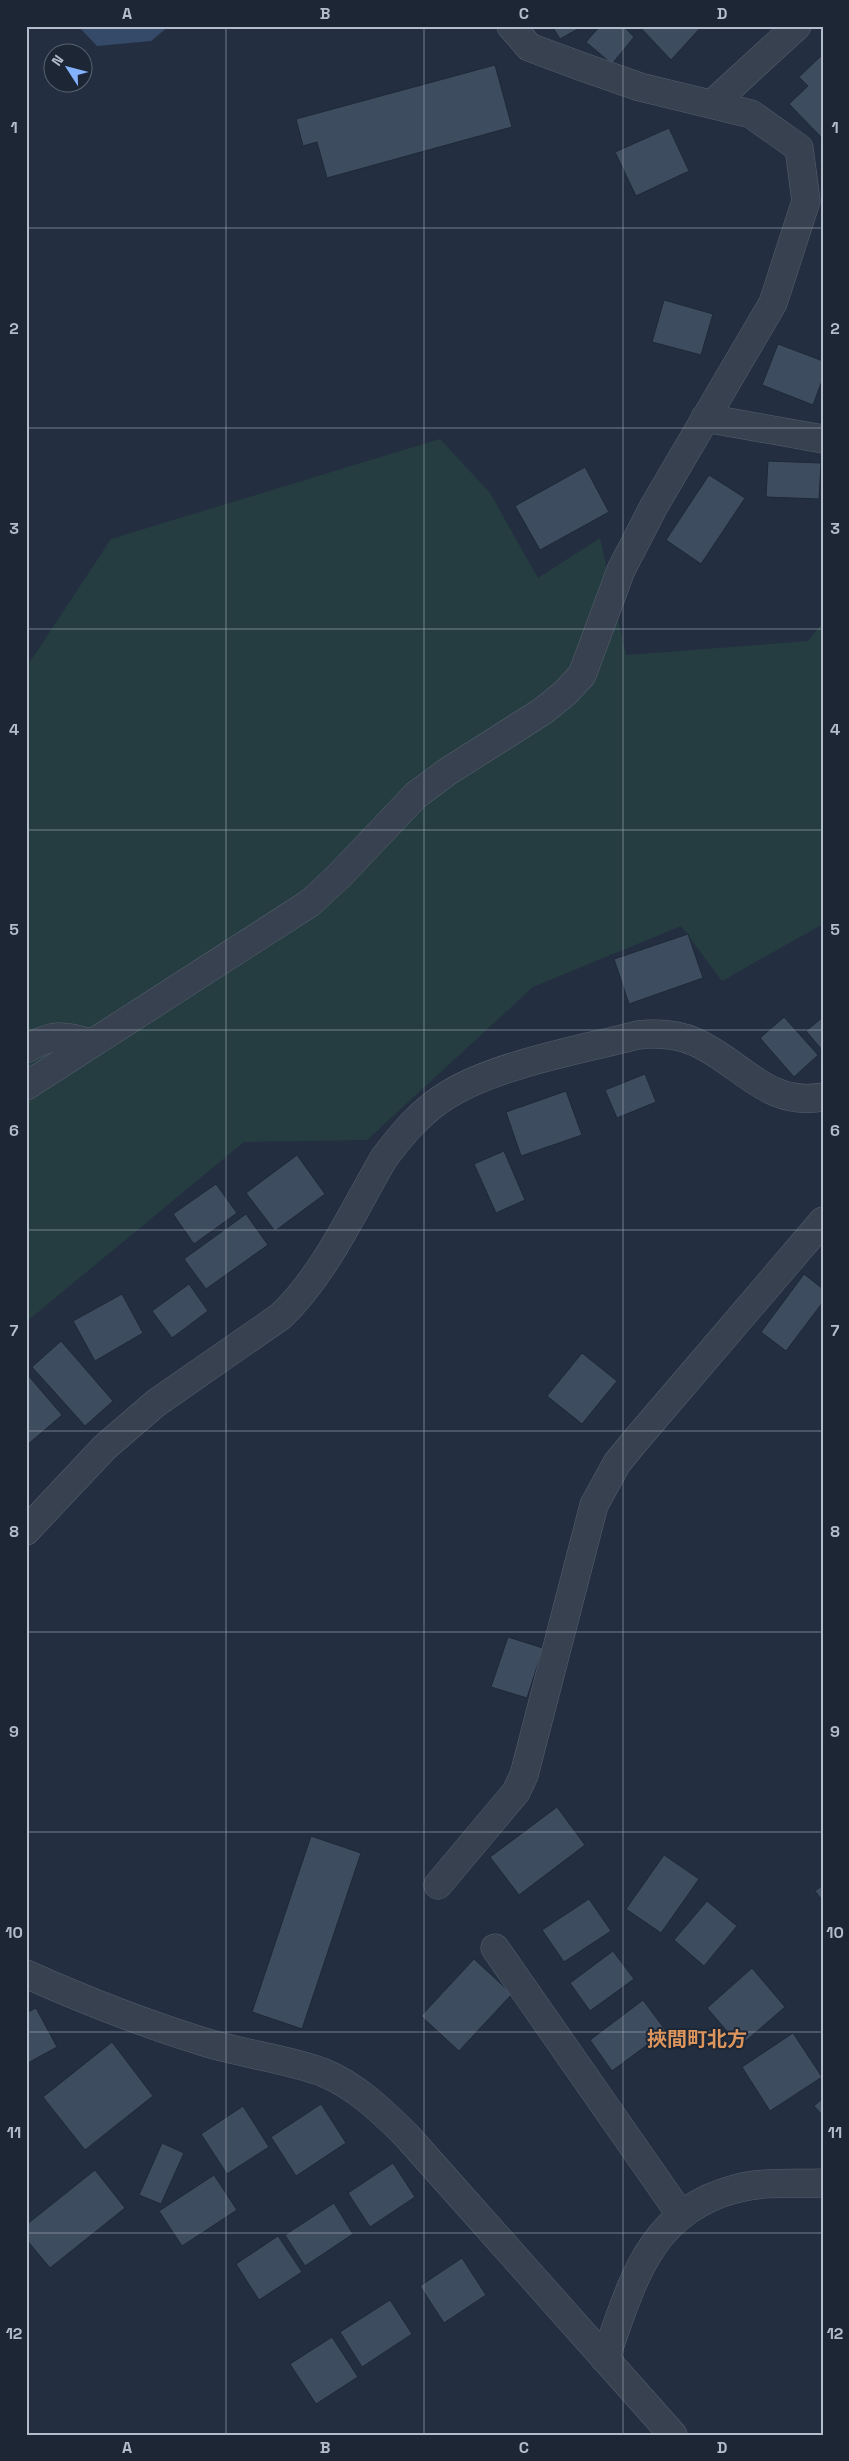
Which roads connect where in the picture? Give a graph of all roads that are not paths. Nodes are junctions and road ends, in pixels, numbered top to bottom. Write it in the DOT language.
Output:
graph roads {
  1 [pos="511,26"];
  2 [pos="797,26"];
  3 [pos="712,104"];
  4 [pos="815,202"];
  5 [pos="705,418"];
  6 [pos="823,439"];
  7 [pos="91,1044"];
  8 [pos="26,1049"];
  9 [pos="26,1086"];
  10 [pos="823,1097"];
  11 [pos="823,1222"];
  12 [pos="26,1531"];
  13 [pos="438,1885"];
  14 [pos="495,1948"];
  15 [pos="26,1974"];
  16 [pos="823,2184"];
  17 [pos="681,2215"];
  18 [pos="605,2359"];
  19 [pos="673,2435"];
  1 -- 3 [label="street"];
  2 -- 3 [label="street"];
  3 -- 4 [label="street"];
  4 -- 5 [label="street"];
  5 -- 6 [label="street"];
  5 -- 7 [label="street"];
  7 -- 8 [label="street"];
  7 -- 9 [label="street"];
  10 -- 12 [label="street"];
  11 -- 13 [label="street"];
  14 -- 17 [label="street"];
  15 -- 18 [label="street"];
  16 -- 17 [label="street"];
  17 -- 18 [label="street"];
  18 -- 19 [label="street"];
}
